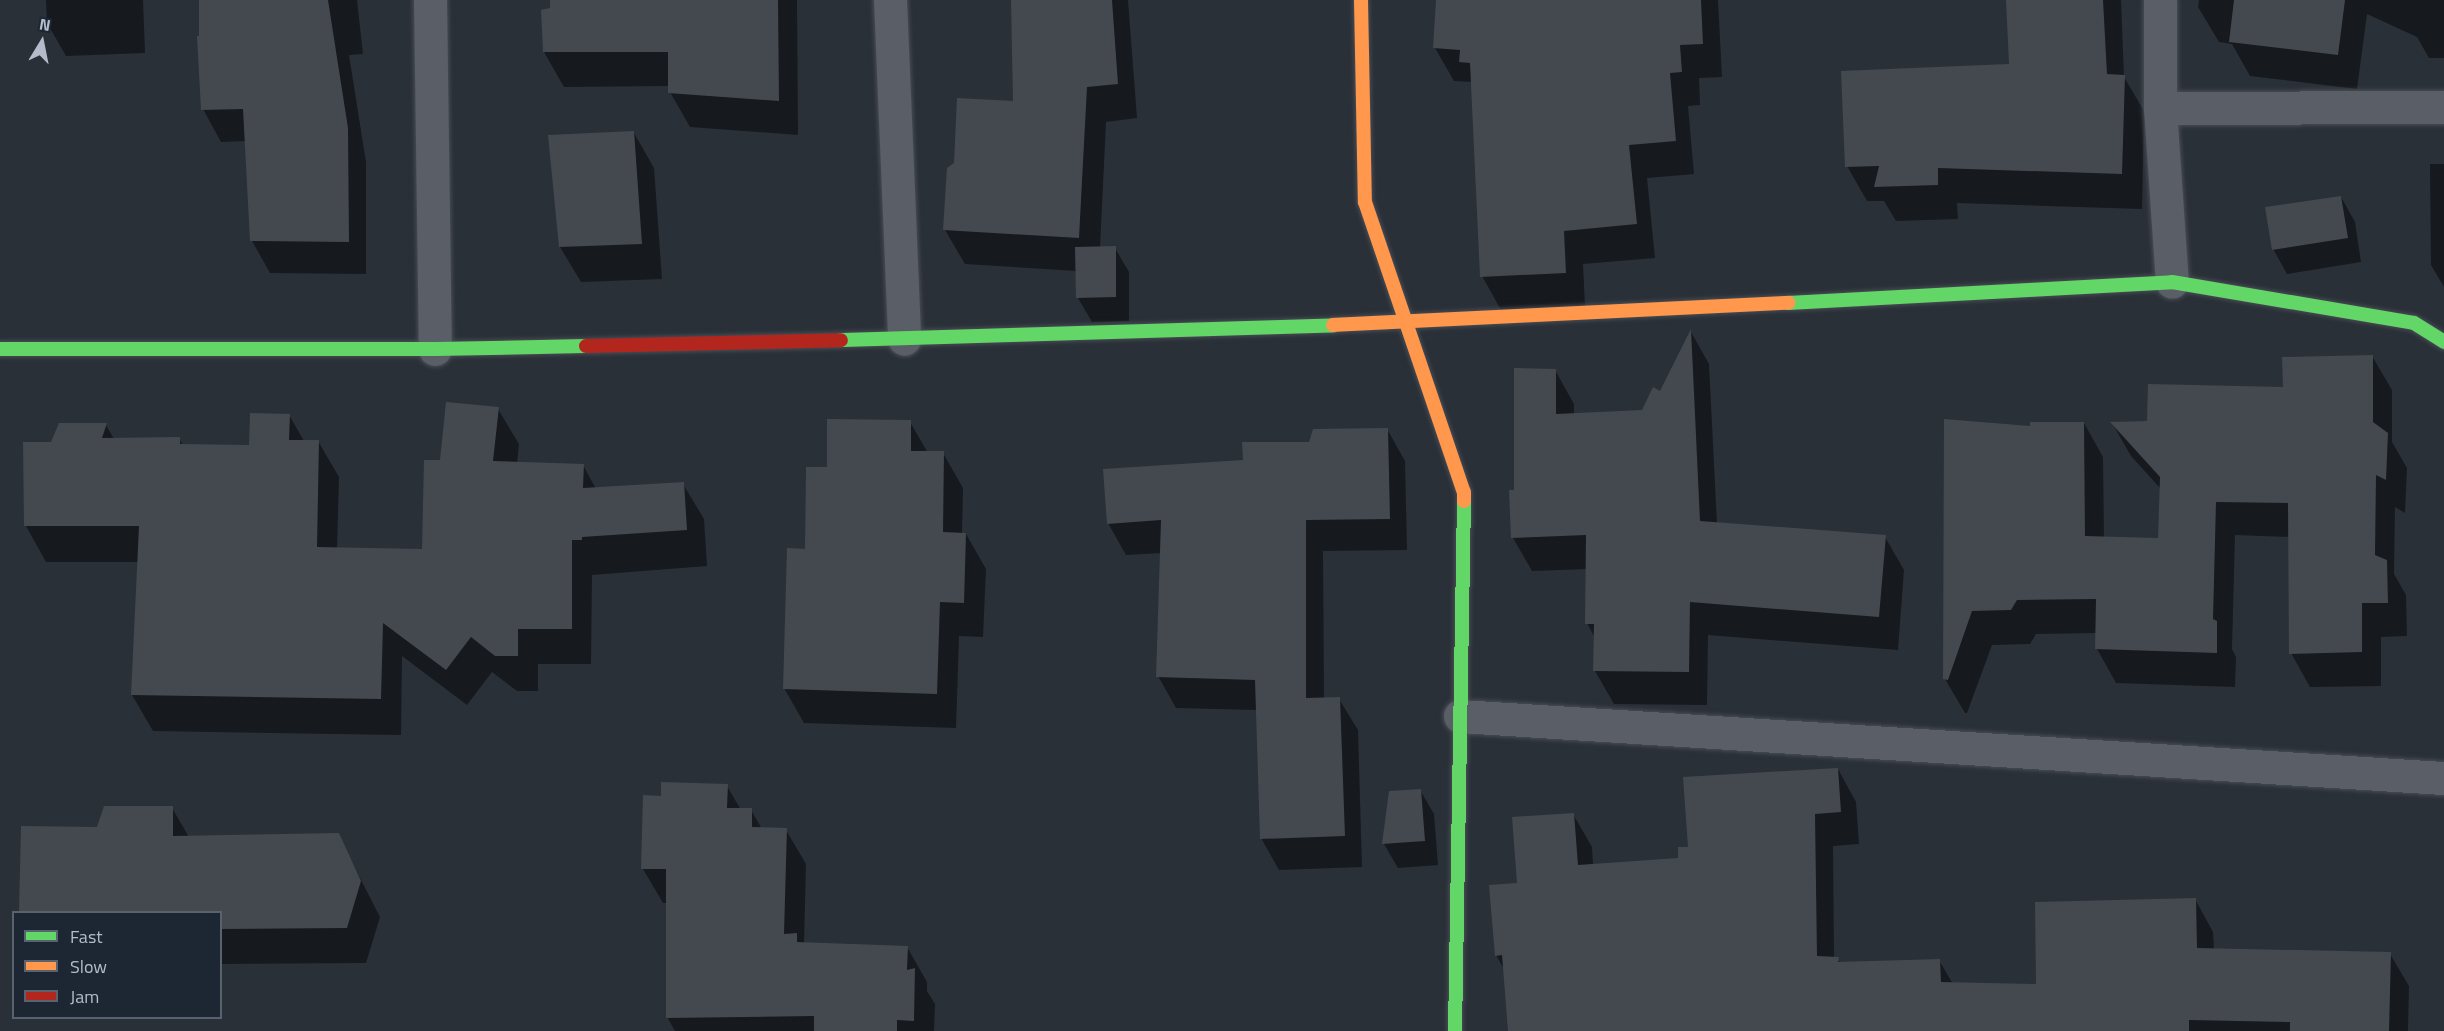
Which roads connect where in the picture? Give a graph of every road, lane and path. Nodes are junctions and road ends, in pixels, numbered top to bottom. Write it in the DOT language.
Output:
graph roads {
  1 [pos="430,0"];
  2 [pos="890,0"];
  3 [pos="1361,0"];
  4 [pos="2160,0"];
  5 [pos="2444,107"];
  6 [pos="2160,108"];
  7 [pos="2172,282"];
  8 [pos="1408,322"];
  9 [pos="904,339"];
  10 [pos="2444,342"];
  11 [pos="0,349"];
  12 [pos="435,349"];
  13 [pos="1460,716"];
  14 [pos="2444,778"];
  15 [pos="1455,1031"];
  1 -- 12 [label="street"];
  2 -- 9 [label="street"];
  3 -- 8 [label="street"];
  4 -- 6 [label="street"];
  5 -- 6 [label="street"];
  6 -- 7 [label="street"];
  7 -- 8 [label="street"];
  7 -- 10 [label="street"];
  8 -- 9 [label="street"];
  8 -- 13 [label="street"];
  9 -- 12 [label="street"];
  11 -- 12 [label="street"];
  13 -- 14 [label="street"];
  13 -- 15 [label="street"];
}
